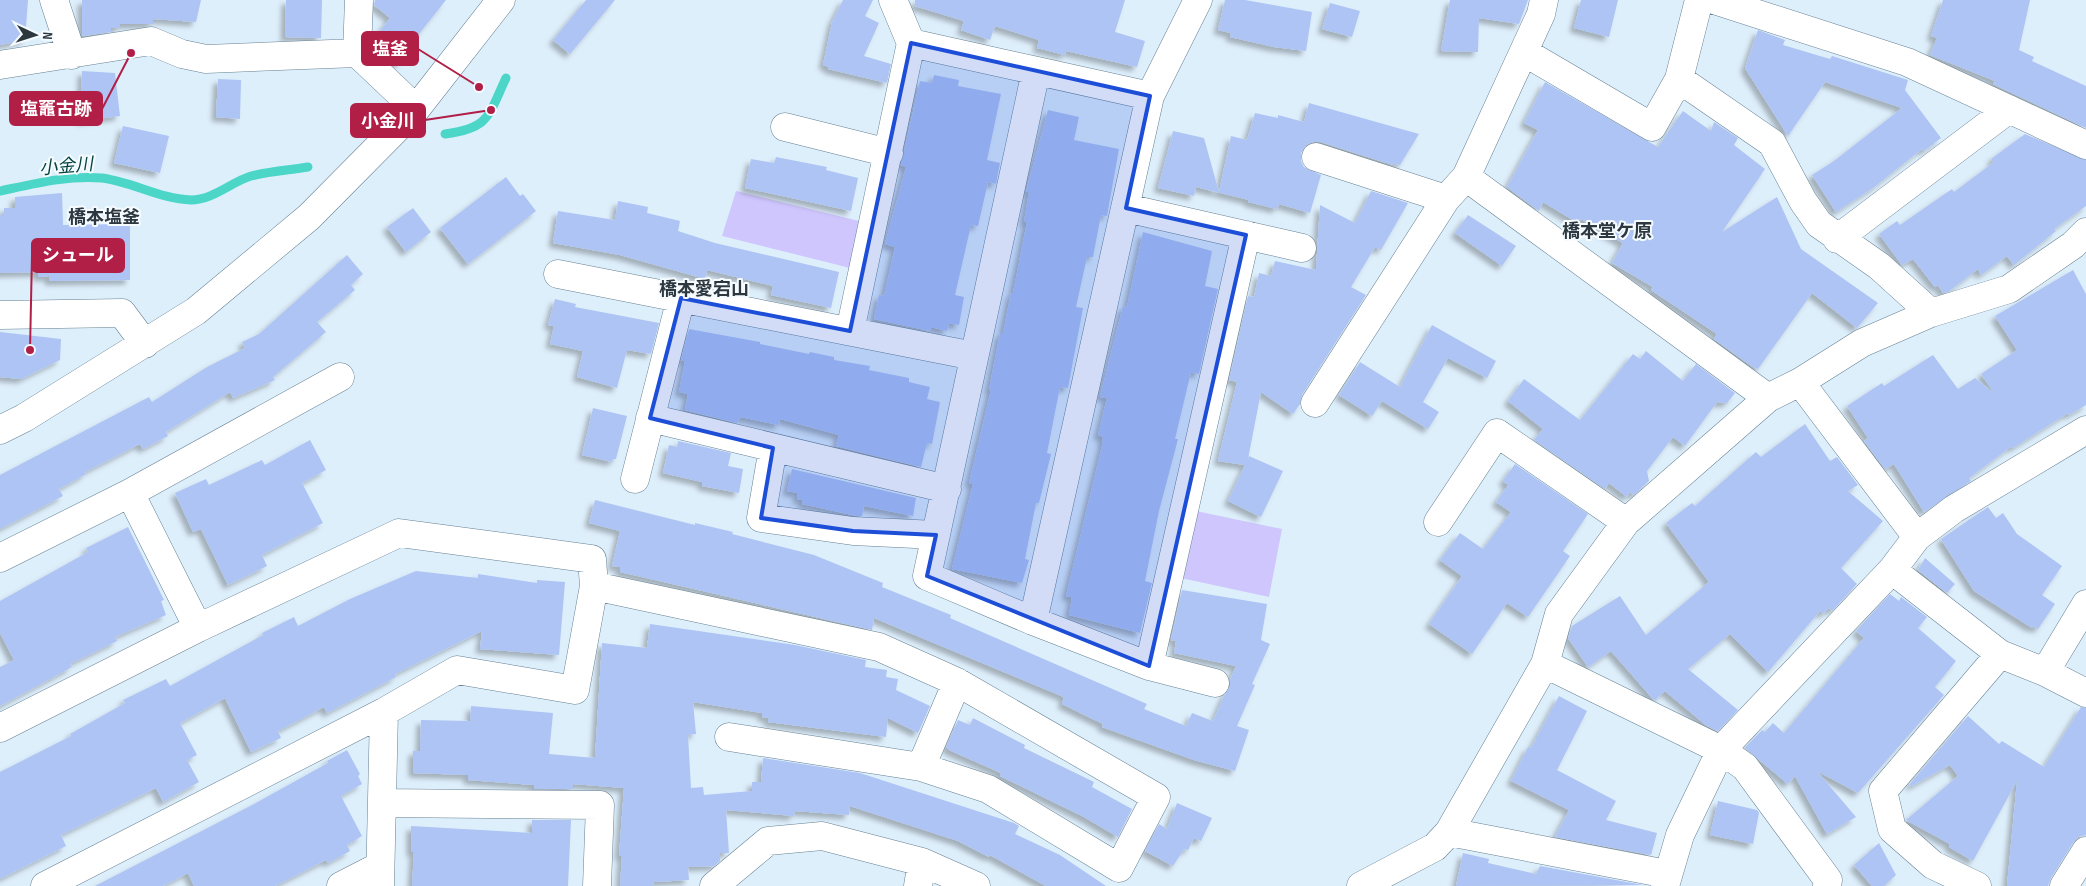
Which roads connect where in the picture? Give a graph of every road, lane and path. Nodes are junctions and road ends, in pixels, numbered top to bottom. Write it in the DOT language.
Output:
graph roads {
  1 [pos="54,0"];
  2 [pos="359,0"];
  3 [pos="501,0"];
  4 [pos="893,0"];
  5 [pos="1198,0"];
  6 [pos="1544,0"];
  7 [pos="1699,0"];
  8 [pos="1714,0"];
  9 [pos="911,43"];
  10 [pos="1524,52"];
  11 [pos="357,53"];
  12 [pos="72,55"];
  13 [pos="0,65"];
  14 [pos="1036,71"];
  15 [pos="1679,79"];
  16 [pos="1150,96"];
  17 [pos="416,109"];
  18 [pos="2009,109"];
  19 [pos="785,127"];
  20 [pos="2086,145"];
  21 [pos="889,153"];
  22 [pos="1316,158"];
  23 [pos="1466,177"];
  24 [pos="1446,199"];
  25 [pos="1126,208"];
  26 [pos="1246,235"];
  27 [pos="1837,239"];
  28 [pos="2082,244"];
  29 [pos="1302,248"];
  30 [pos="558,274"];
  31 [pos="681,298"];
  32 [pos="1931,313"];
  33 [pos="0,315"];
  34 [pos="850,331"];
  35 [pos="145,344"];
  36 [pos="974,356"];
  37 [pos="340,377"];
  38 [pos="1800,382"];
  39 [pos="1768,398"];
  40 [pos="1315,403"];
  41 [pos="650,418"];
  42 [pos="0,430"];
  43 [pos="2086,430"];
  44 [pos="773,448"];
  45 [pos="635,479"];
  46 [pos="947,489"];
  47 [pos="130,493"];
  48 [pos="1438,522"];
  49 [pos="1626,522"];
  50 [pos="936,535"];
  51 [pos="1917,537"];
  52 [pos="0,558"];
  53 [pos="1892,570"];
  54 [pos="594,586"];
  55 [pos="2086,604"];
  56 [pos="1033,621"];
  57 [pos="198,628"];
  58 [pos="2000,654"];
  59 [pos="1545,664"];
  60 [pos="1149,666"];
  61 [pos="2045,672"];
  62 [pos="957,682"];
  63 [pos="1215,684"];
  64 [pos="2086,693"];
  65 [pos="384,712"];
  66 [pos="0,728"];
  67 [pos="729,737"];
  68 [pos="1721,750"];
  69 [pos="921,767"];
  70 [pos="382,803"];
  71 [pos="1449,832"];
  72 [pos="2086,851"];
  73 [pos="920,874"];
  74 [pos="380,876"];
  75 [pos="1666,880"];
  76 [pos="44,886"];
  77 [pos="341,886"];
  78 [pos="597,886"];
  79 [pos="714,886"];
  80 [pos="976,886"];
  81 [pos="1361,886"];
  82 [pos="1827,886"];
  83 [pos="1977,886"];
  84 [pos="2064,886"];
  1 -- 12 [label="street"];
  2 -- 11 [label="street"];
  3 -- 17 [label="street"];
  4 -- 9 [label="street"];
  5 -- 16 [label="street"];
  6 -- 10 [label="street"];
  7 -- 15 [label="street"];
  8 -- 18 [label="street"];
  9 -- 14 [label="street"];
  9 -- 21 [label="street"];
  10 -- 15 [label="street"];
  10 -- 23 [label="street"];
  11 -- 12 [label="street"];
  11 -- 17 [label="street"];
  12 -- 13 [label="street"];
  14 -- 16 [label="street"];
  14 -- 36 [label="street"];
  15 -- 27 [label="street"];
  16 -- 25 [label="street"];
  17 -- 35 [label="street"];
  18 -- 20 [label="street"];
  18 -- 27 [label="street"];
  19 -- 21 [label="street"];
  21 -- 34 [label="street"];
  22 -- 24 [label="street"];
  23 -- 24 [label="street"];
  23 -- 39 [label="street"];
  24 -- 40 [label="street"];
  25 -- 26 [label="street"];
  25 -- 56 [label="street"];
  26 -- 29 [label="street"];
  26 -- 60 [label="street"];
  27 -- 32 [label="street"];
  28 -- 32 [label="street"];
  30 -- 31 [label="street"];
  31 -- 34 [label="street"];
  31 -- 41 [label="street"];
  32 -- 38 [label="street"];
  33 -- 35 [label="street"];
  34 -- 36 [label="street"];
  35 -- 42 [label="street"];
  36 -- 46 [label="street"];
  37 -- 47 [label="street"];
  38 -- 39 [label="street"];
  38 -- 51 [label="street"];
  39 -- 49 [label="street"];
  41 -- 44 [label="street"];
  41 -- 45 [label="street"];
  43 -- 51 [label="street"];
  44 -- 46 [label="street"];
  44 -- 50 [label="street"];
  46 -- 50 [label="street"];
  47 -- 52 [label="street"];
  47 -- 57 [label="street"];
  48 -- 49 [label="street"];
  49 -- 59 [label="street"];
  50 -- 56 [label="street"];
  51 -- 53 [label="street"];
  53 -- 58 [label="street"];
  53 -- 68 [label="street"];
  54 -- 57 [label="street"];
  54 -- 62 [label="street"];
  54 -- 65 [label="street"];
  55 -- 61 [label="street"];
  56 -- 60 [label="street"];
  57 -- 66 [label="street"];
  58 -- 61 [label="street"];
  58 -- 83 [label="street"];
  59 -- 68 [label="street"];
  59 -- 71 [label="street"];
  60 -- 63 [label="street"];
  61 -- 64 [label="street"];
  62 -- 69 [label="street"];
  62 -- 69 [label="street"];
  65 -- 70 [label="street"];
  65 -- 76 [label="street"];
  67 -- 69 [label="street"];
  68 -- 75 [label="street"];
  68 -- 82 [label="street"];
  70 -- 74 [label="street"];
  70 -- 78 [label="street"];
  71 -- 75 [label="street"];
  71 -- 81 [label="street"];
  72 -- 84 [label="street"];
  73 -- 79 [label="street"];
  73 -- 80 [label="street"];
  74 -- 77 [label="street"];
}
